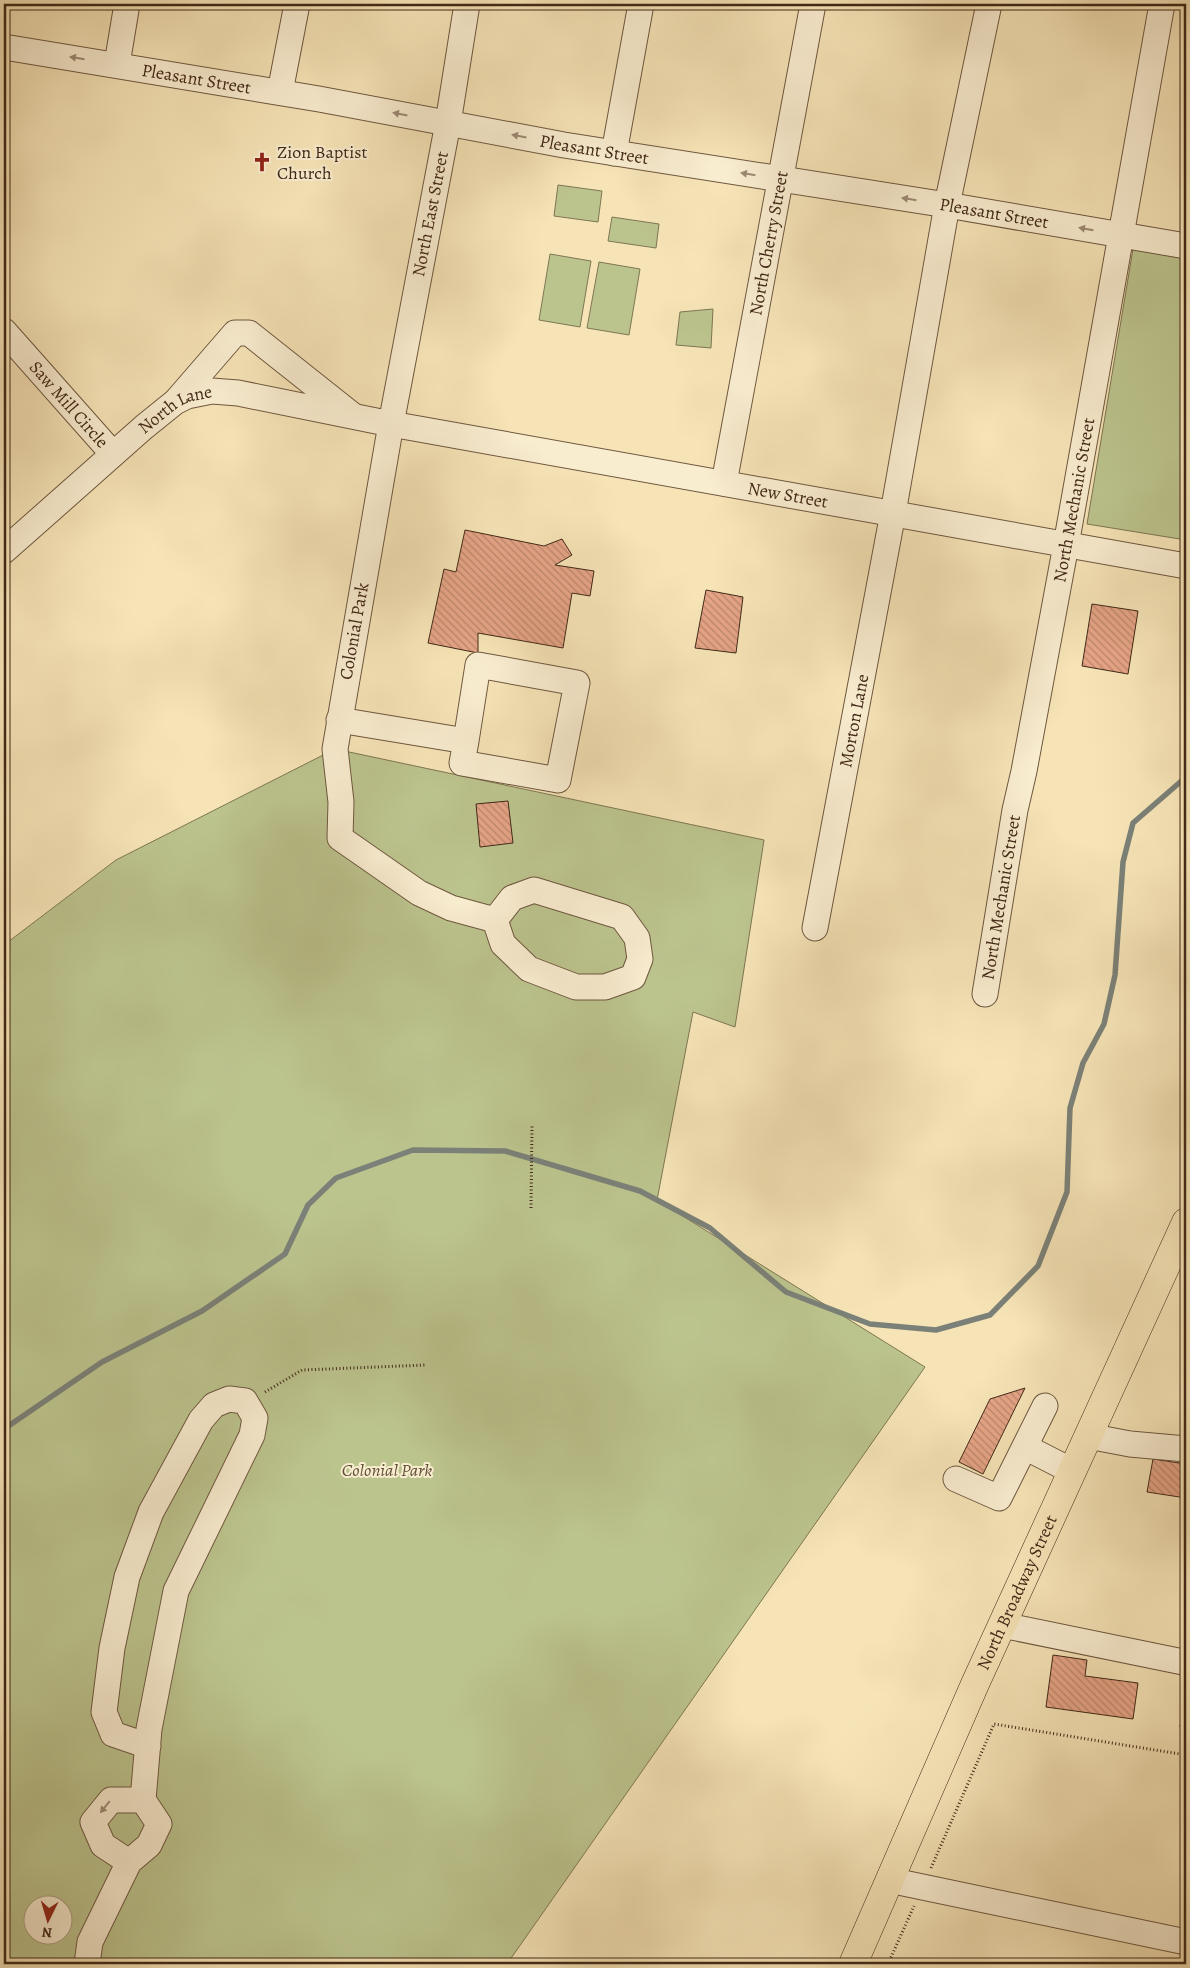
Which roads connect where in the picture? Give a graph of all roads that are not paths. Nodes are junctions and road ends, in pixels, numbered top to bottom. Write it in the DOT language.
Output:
graph roads {
  1 [pos="127,4"];
  2 [pos="297,4"];
  3 [pos="467,4"];
  4 [pos="641,4"];
  5 [pos="813,4"];
  6 [pos="989,4"];
  7 [pos="1162,4"];
  8 [pos="4,47"];
  9 [pos="117,64"];
  10 [pos="280,92"];
  11 [pos="448,123"];
  12 [pos="614,153"];
  13 [pos="781,179"];
  14 [pos="948,205"];
  15 [pos="1121,235"];
  16 [pos="1186,246"];
  17 [pos="4,331"];
  18 [pos="175,402"];
  19 [pos="355,417"];
  20 [pos="391,424"];
  21 [pos="113,454"];
  22 [pos="724,483"];
  23 [pos="893,513"];
  24 [pos="1066,545"];
  25 [pos="4,551"];
  26 [pos="1186,566"];
  27 [pos="339,720"];
  28 [pos="466,741"];
  29 [pos="495,920"];
  30 [pos="816,928"];
  31 [pos="985,994"];
  32 [pos="1186,1222"];
  33 [pos="1045,1406"];
  34 [pos="1088,1436"];
  35 [pos="1024,1447"];
  36 [pos="1186,1449"];
  37 [pos="1072,1471"];
  38 [pos="956,1478"];
  39 [pos="1002,1625"];
  40 [pos="1183,1662"];
  41 [pos="148,1737"];
  42 [pos="143,1800"];
  43 [pos="129,1862"];
  44 [pos="889,1880"];
  45 [pos="1186,1942"];
  46 [pos="87,1964"];
  47 [pos="853,1964"];
  1 -- 9 [label="street"];
  2 -- 10 [label="street"];
  3 -- 11 [label="street, North East Street"];
  4 -- 12 [label="street"];
  5 -- 13 [label="street, North Cherry Street"];
  6 -- 14 [label="street, Morton Lane"];
  7 -- 15 [label="street, North Mechanic Street"];
  9 -- 8 [label="street, Pleasant Street, one-way"];
  9 -- 10 [label="street, Pleasant Street"];
  11 -- 10 [label="street, Pleasant Street, one-way"];
  12 -- 11 [label="street, Pleasant Street, one-way"];
  11 -- 20 [label="street, North East Street"];
  13 -- 12 [label="street, Pleasant Street, one-way"];
  14 -- 13 [label="street, Pleasant Street, one-way"];
  13 -- 22 [label="street, North Cherry Street"];
  15 -- 14 [label="street, Pleasant Street, one-way"];
  14 -- 23 [label="street, Morton Lane"];
  15 -- 16 [label="street, Pleasant Street"];
  15 -- 24 [label="street, North Mechanic Street"];
  17 -- 21 [label="street, Saw Mill Circle"];
  18 -- 19 [label="street, North Lane"];
  18 -- 19 [label="street"];
  18 -- 21 [label="street, North Lane"];
  19 -- 20 [label="street, North Lane"];
  20 -- 22 [label="street, New Street"];
  20 -- 27 [label="street, Colonial Park"];
  21 -- 25 [label="street, North Lane"];
  22 -- 23 [label="street, New Street"];
  23 -- 24 [label="street, New Street"];
  23 -- 30 [label="street, Morton Lane"];
  24 -- 26 [label="street, New Street"];
  24 -- 31 [label="street, North Mechanic Street"];
  27 -- 28 [label="street"];
  27 -- 29 [label="street, Colonial Park"];
  28 -- 28 [label="street"];
  29 -- 29 [label="street"];
  32 -- 34 [label="main road, North Broadway Street"];
  33 -- 35 [label="street"];
  34 -- 36 [label="street"];
  34 -- 37 [label="main road, North Broadway Street"];
  35 -- 37 [label="street"];
  35 -- 38 [label="street"];
  37 -- 39 [label="main road, North Broadway Street"];
  39 -- 40 [label="street"];
  39 -- 44 [label="main road, North Broadway Street"];
  41 -- 41 [label="street"];
  41 -- 42 [label="street"];
  42 -- 43 [label="street"];
  42 -- 43 [label="street, one-way"];
  43 -- 46 [label="street"];
  44 -- 45 [label="street"];
  44 -- 47 [label="main road, North Broadway Street"];
}
